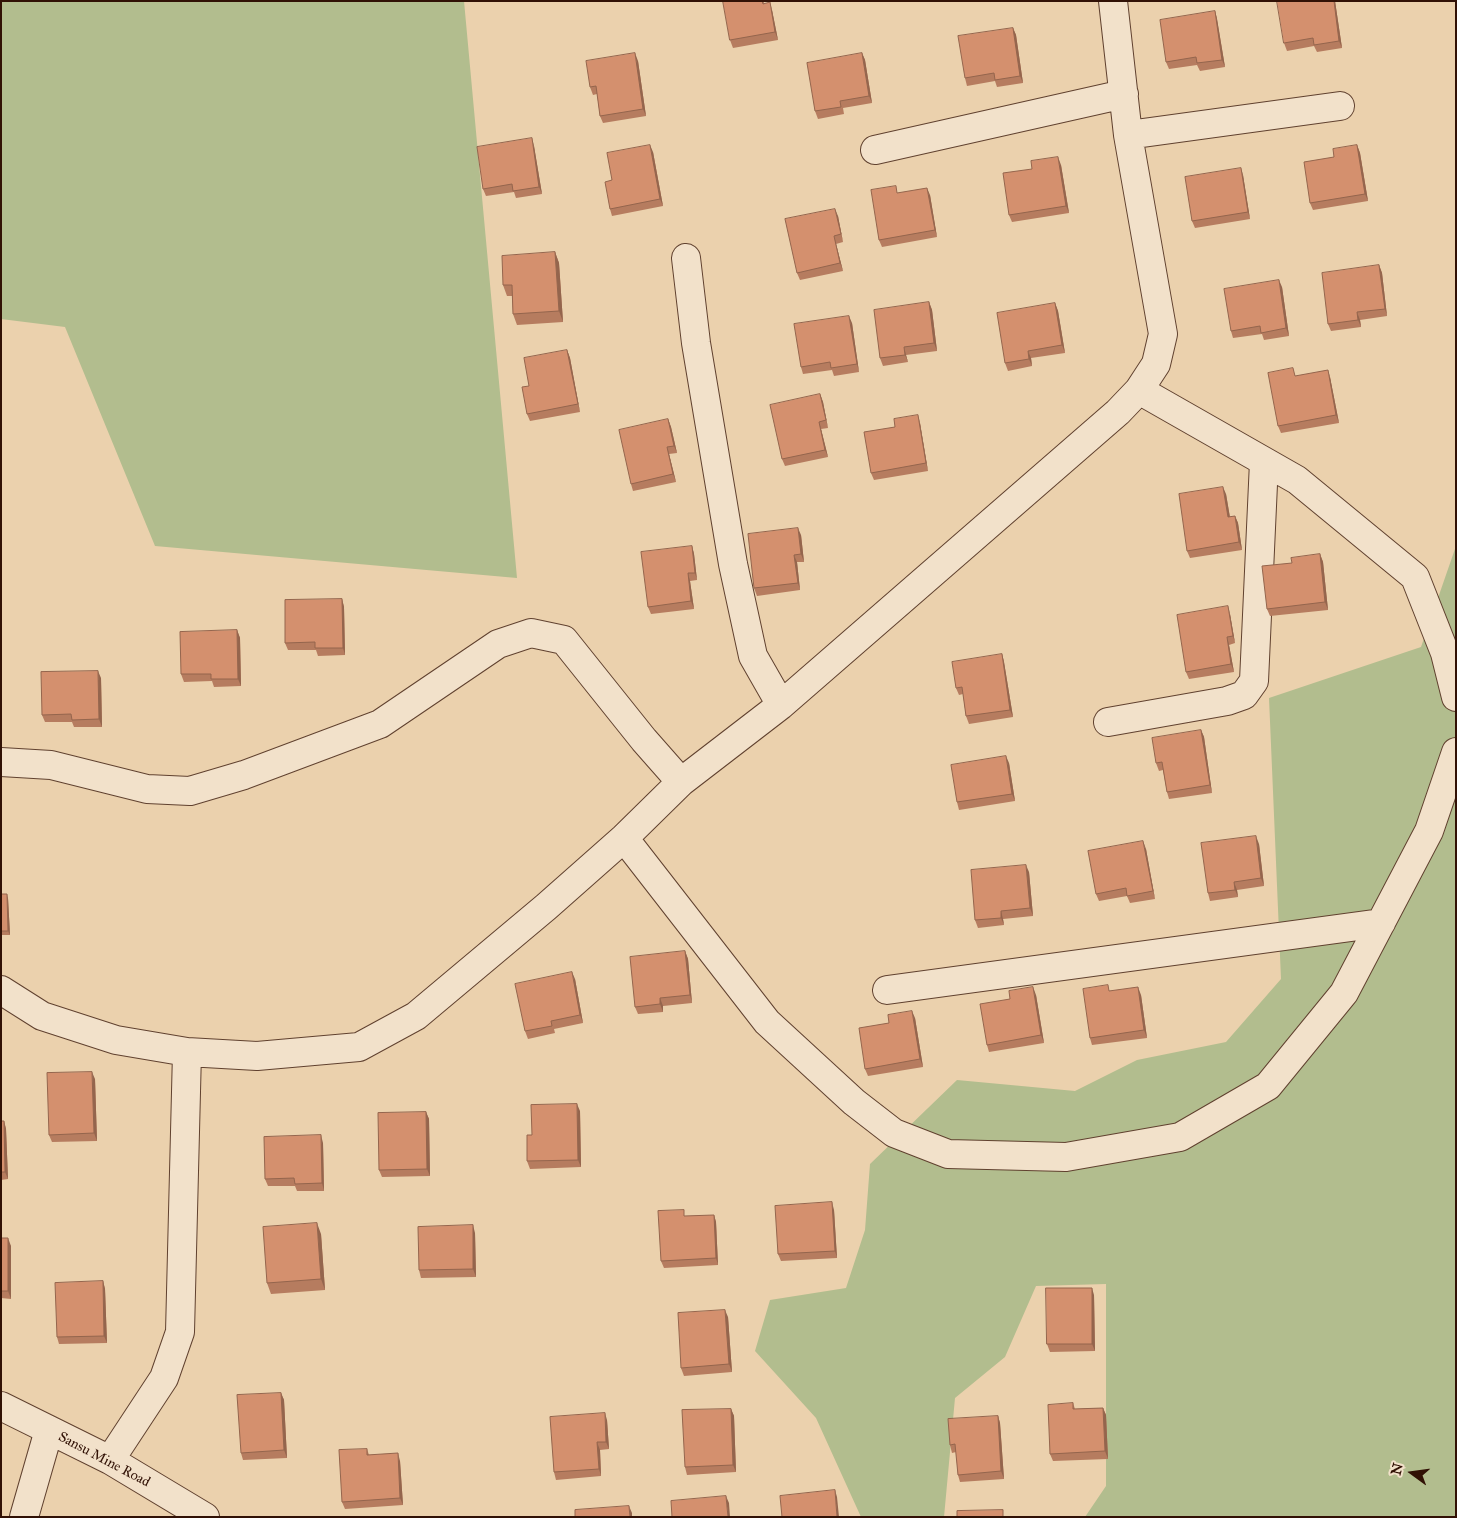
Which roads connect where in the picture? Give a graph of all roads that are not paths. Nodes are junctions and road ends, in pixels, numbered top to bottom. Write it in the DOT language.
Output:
graph roads {
  1 [pos="1113,1"];
  2 [pos="1124,94"];
  3 [pos="1340,106"];
  4 [pos="1128,135"];
  5 [pos="875,150"];
  6 [pos="686,258"];
  7 [pos="1139,390"];
  8 [pos="1264,462"];
  9 [pos="1456,697"];
  10 [pos="781,705"];
  11 [pos="1108,722"];
  12 [pos="1456,752"];
  13 [pos="1,762"];
  14 [pos="681,782"];
  15 [pos="624,838"];
  16 [pos="1380,923"];
  17 [pos="1,990"];
  18 [pos="887,990"];
  19 [pos="187,1052"];
  20 [pos="1,1406"];
  21 [pos="49,1430"];
  22 [pos="110,1460"];
  23 [pos="24,1517"];
  24 [pos="205,1517"];
  1 -- 2 [label="street"];
  2 -- 4 [label="street"];
  2 -- 5 [label="street"];
  3 -- 4 [label="street"];
  4 -- 7 [label="street"];
  6 -- 10 [label="street"];
  7 -- 8 [label="street"];
  7 -- 10 [label="street"];
  8 -- 9 [label="street"];
  8 -- 11 [label="street"];
  10 -- 14 [label="street"];
  12 -- 16 [label="street"];
  13 -- 14 [label="street"];
  14 -- 15 [label="street"];
  15 -- 16 [label="street"];
  15 -- 19 [label="street"];
  16 -- 18 [label="street"];
  17 -- 19 [label="street"];
  19 -- 22 [label="street"];
  20 -- 21 [label="street, Sansu Mine Road"];
  21 -- 22 [label="street, Sansu Mine Road"];
  21 -- 23 [label="street"];
  22 -- 24 [label="street, Sansu Mine Road"];
}
